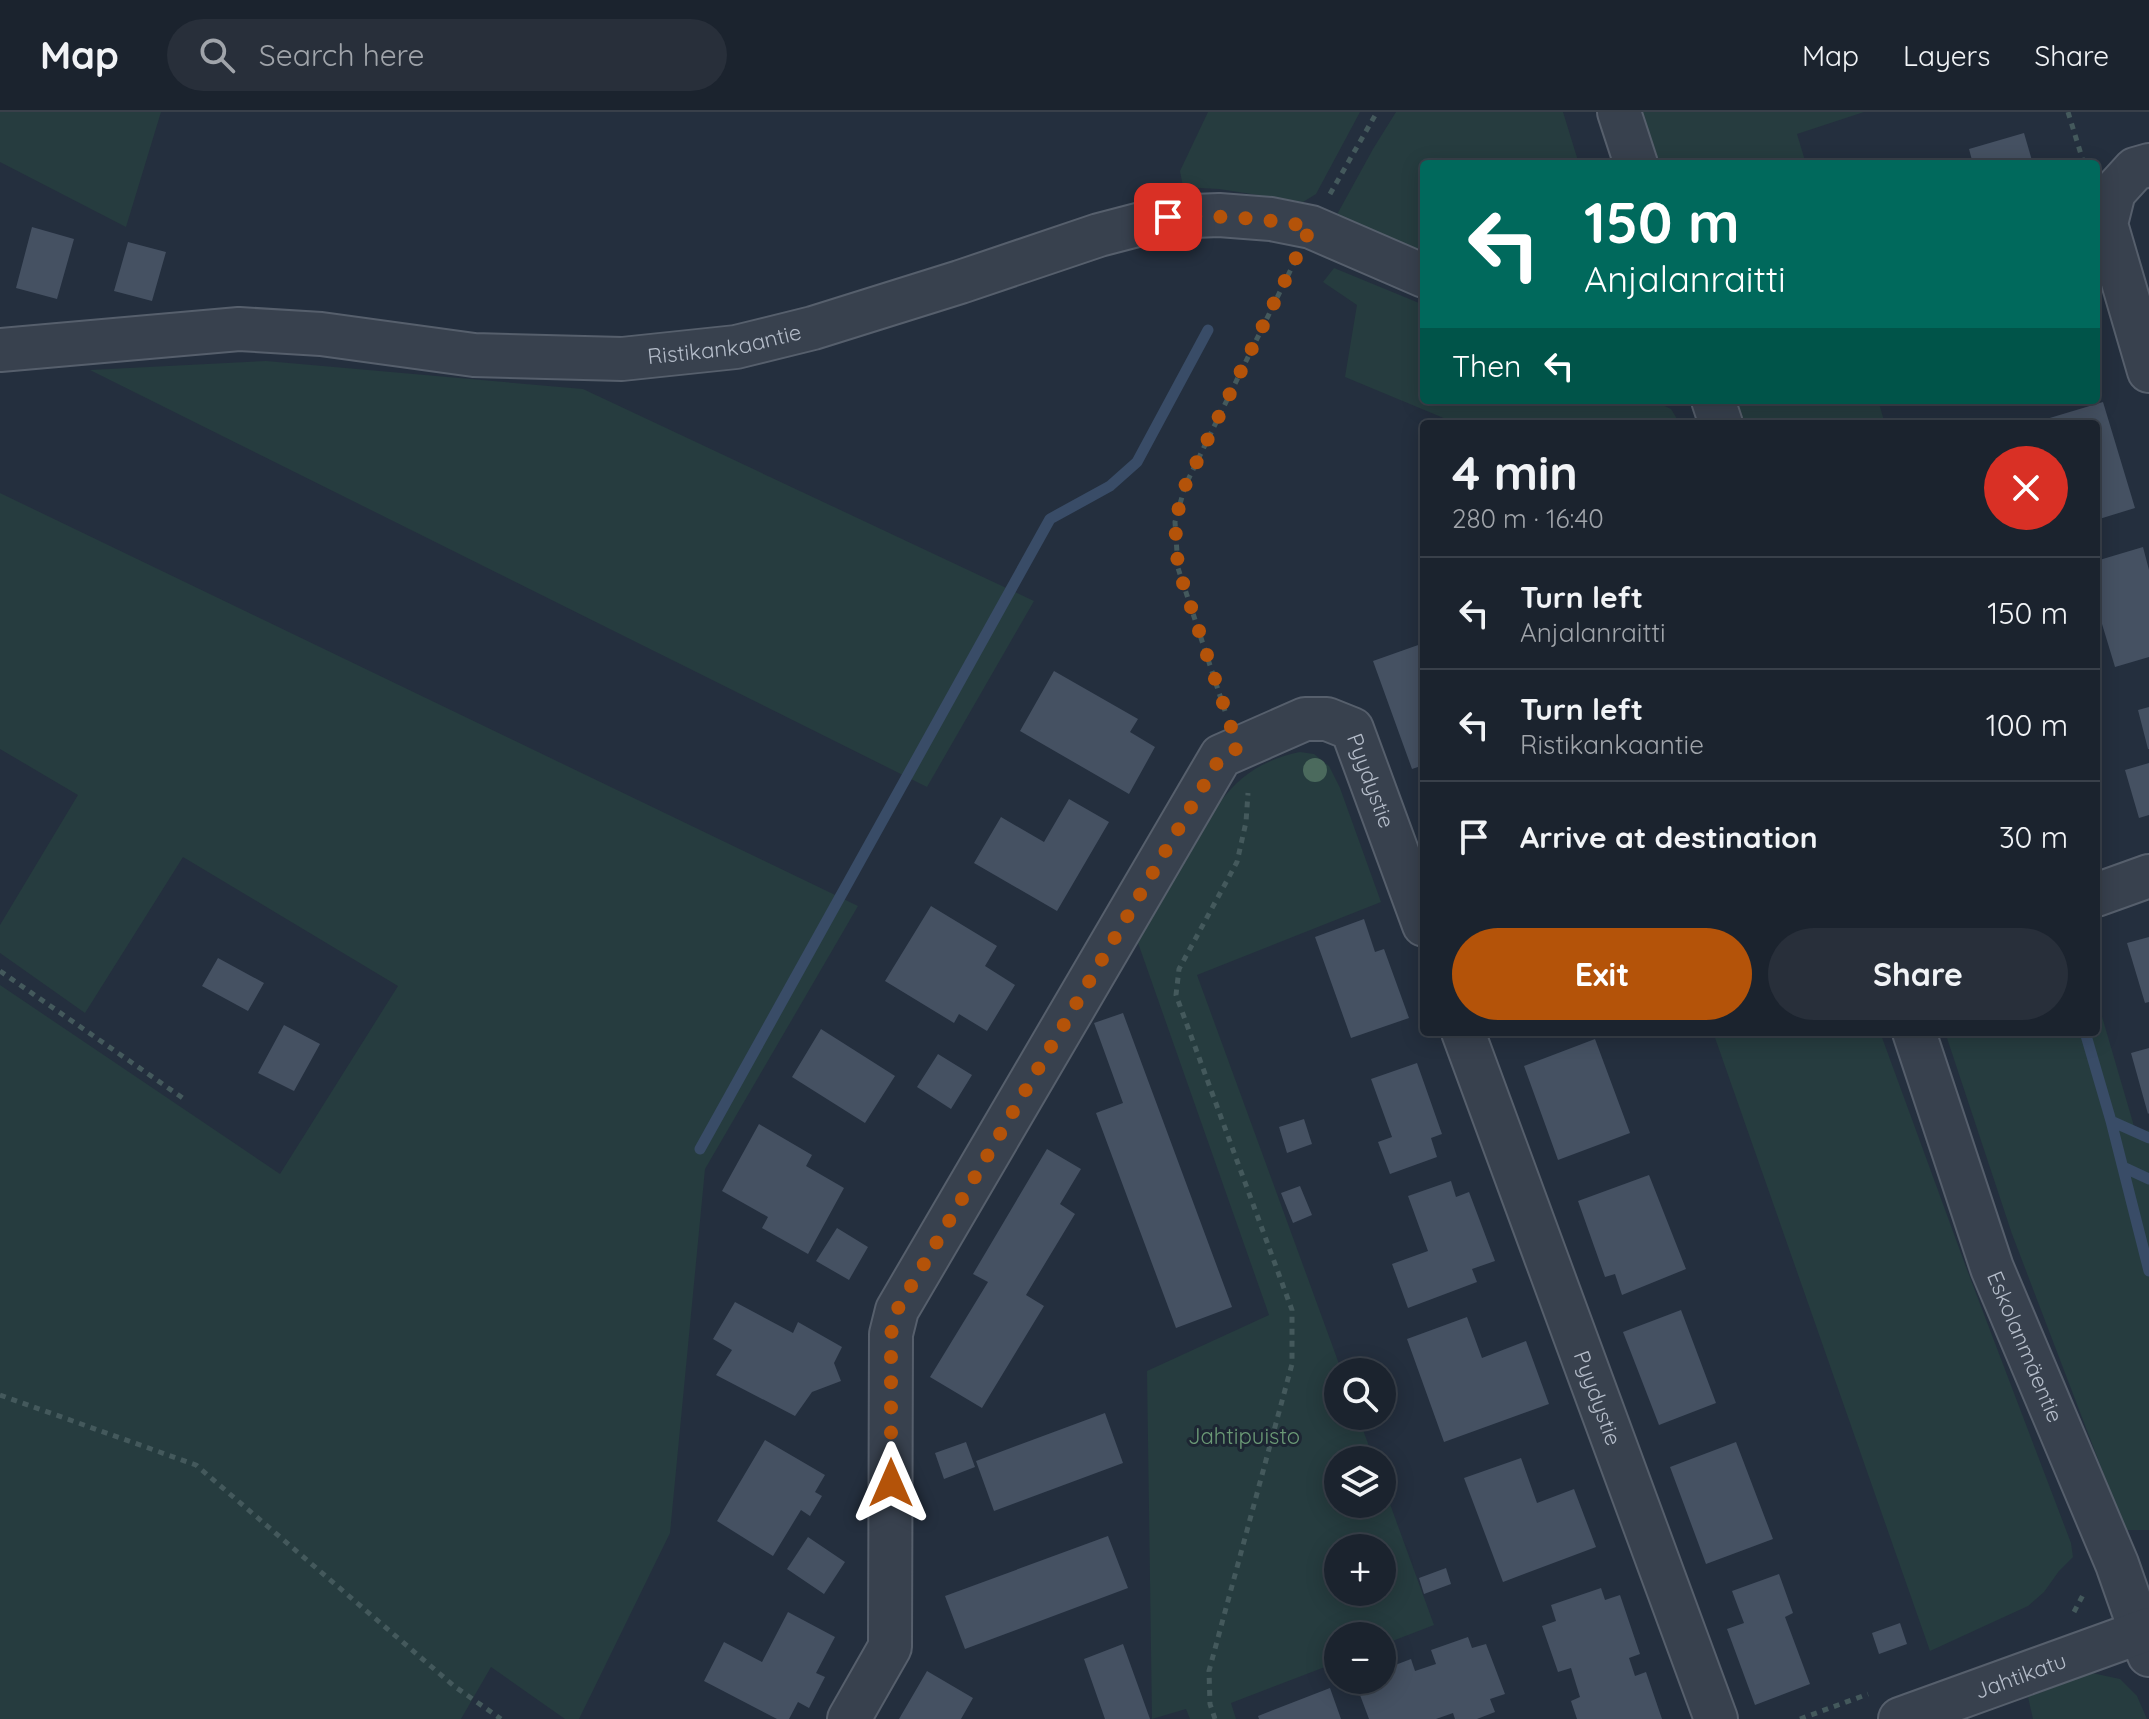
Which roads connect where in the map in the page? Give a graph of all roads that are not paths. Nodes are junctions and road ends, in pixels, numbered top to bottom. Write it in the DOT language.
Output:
graph roads {
  1 [pos="1619,112"];
  2 [pos="1635,160"];
  3 [pos="2149,165"];
  4 [pos="1420,274"];
  5 [pos="0,350"];
  6 [pos="2149,371"];
  7 [pos="2149,876"];
  8 [pos="2100,894"];
  9 [pos="1420,914"];
  10 [pos="1464,1036"];
  11 [pos="1915,1036"];
  12 [pos="2146,1638"];
  13 [pos="849,1719"];
  14 [pos="1716,1719"];
  15 [pos="1900,1719"];
  1 -- 2 [label="street"];
  3 -- 6 [label="street"];
  4 -- 5 [label="street, Ristikankaantie"];
  7 -- 8 [label="street"];
  9 -- 13 [label="street, Pyydystie"];
  10 -- 14 [label="street, Pyydystie"];
  11 -- 12 [label="street, Eskolanmäentie"];
  12 -- 15 [label="street, Jahtikatu"];
}
